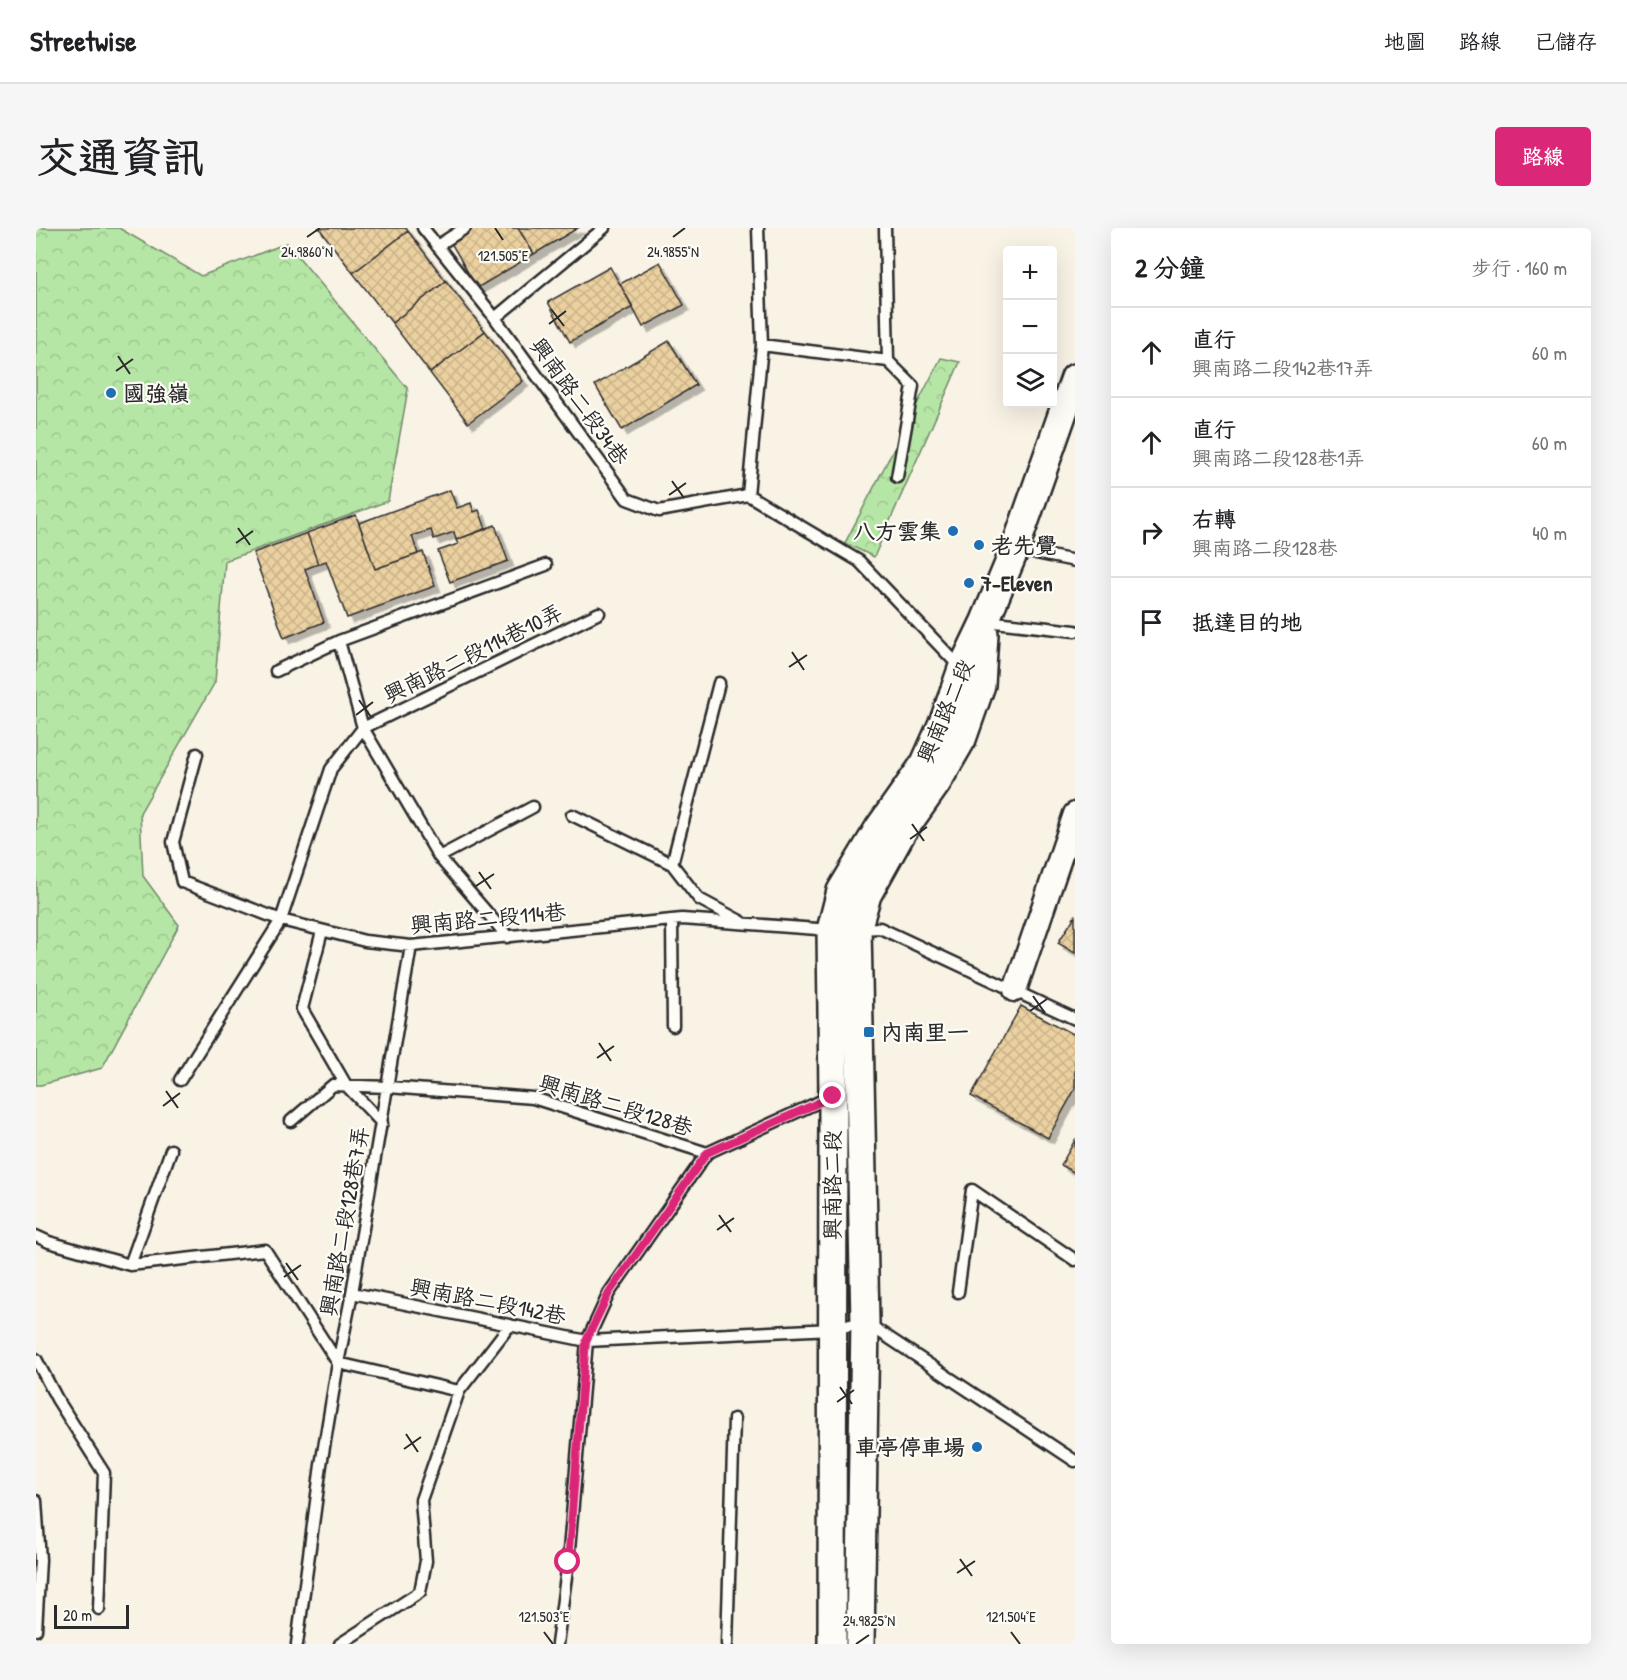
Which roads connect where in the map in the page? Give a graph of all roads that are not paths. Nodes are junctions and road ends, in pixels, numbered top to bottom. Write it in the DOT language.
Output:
graph roads {
  1 [pos="423,228"];
  2 [pos="465,228"];
  3 [pos="604,228"];
  4 [pos="758,228"];
  5 [pos="885,228"];
  6 [pos="437,246"];
  7 [pos="495,318"];
  8 [pos="762,345"];
  9 [pos="888,361"];
  10 [pos="1075,378"];
  11 [pos="897,477"];
  12 [pos="748,495"];
  13 [pos="1015,549"];
  14 [pos="1075,561"];
  15 [pos="546,565"];
  16 [pos="599,613"];
  17 [pos="985,621"];
  18 [pos="1075,631"];
  19 [pos="339,641"];
  20 [pos="962,669"];
  21 [pos="276,671"];
  22 [pos="719,683"];
  23 [pos="363,728"];
  24 [pos="197,754"];
  25 [pos="533,807"];
  26 [pos="1075,814"];
  27 [pos="572,815"];
  28 [pos="439,857"];
  29 [pos="672,864"];
  30 [pos="281,920"];
  31 [pos="672,920"];
  32 [pos="745,923"];
  33 [pos="844,930"];
  34 [pos="322,931"];
  35 [pos="508,937"];
  36 [pos="411,946"];
  37 [pos="1015,990"];
  38 [pos="1075,1019"];
  39 [pos="674,1026"];
  40 [pos="180,1080"];
  41 [pos="346,1085"];
  42 [pos="388,1087"];
  43 [pos="846,1095"];
  44 [pos="291,1121"];
  45 [pos="382,1123"];
  46 [pos="171,1150"];
  47 [pos="707,1153"];
  48 [pos="36,1236"];
  49 [pos="1075,1260"];
  50 [pos="130,1265"];
  51 [pos="958,1292"];
  52 [pos="352,1293"];
  53 [pos="865,1322"];
  54 [pos="510,1325"];
  55 [pos="832,1329"];
  56 [pos="586,1341"];
  57 [pos="36,1359"];
  58 [pos="338,1363"];
  59 [pos="459,1391"];
  60 [pos="734,1419"];
  61 [pos="1075,1461"];
  62 [pos="36,1501"];
  63 [pos="99,1609"];
  64 [pos="36,1630"];
  65 [pos="297,1644"];
  66 [pos="340,1644"];
  67 [pos="558,1644"];
  68 [pos="727,1644"];
  69 [pos="832,1644"];
  70 [pos="860,1644"];
  1 -- 6 [label="lane, 興南路二段34巷"];
  2 -- 6 [label="lane"];
  3 -- 7 [label="lane"];
  4 -- 8 [label="lane"];
  5 -- 9 [label="lane"];
  6 -- 7 [label="lane, 興南路二段34巷"];
  7 -- 12 [label="lane, 興南路二段34巷"];
  8 -- 9 [label="lane"];
  8 -- 12 [label="lane"];
  9 -- 11 [label="lane"];
  10 -- 13 [label="street, 興南路二段"];
  12 -- 20 [label="lane"];
  13 -- 14 [label="lane"];
  13 -- 17 [label="street, 興南路二段"];
  15 -- 19 [label="lane"];
  16 -- 23 [label="lane, 興南路二段114巷10弄"];
  17 -- 18 [label="lane"];
  17 -- 20 [label="street, 興南路二段"];
  17 -- 33 [label="street, 興南路二段"];
  19 -- 21 [label="lane"];
  19 -- 23 [label="lane, 興南路二段114巷10弄"];
  20 -- 33 [label="street, 興南路二段"];
  22 -- 29 [label="lane"];
  23 -- 28 [label="lane, 興南路二段114巷10弄"];
  23 -- 30 [label="lane"];
  24 -- 30 [label="lane, 興南路二段114巷"];
  25 -- 28 [label="lane"];
  26 -- 37 [label="street"];
  27 -- 29 [label="lane"];
  28 -- 35 [label="lane, 興南路二段114巷10弄"];
  29 -- 32 [label="lane"];
  30 -- 34 [label="lane, 興南路二段114巷"];
  30 -- 40 [label="lane"];
  31 -- 32 [label="lane, 興南路二段114巷"];
  31 -- 35 [label="lane, 興南路二段114巷"];
  31 -- 39 [label="lane"];
  32 -- 33 [label="lane, 興南路二段114巷"];
  33 -- 37 [label="lane, 興南路二段114巷"];
  33 -- 43 [label="street, 興南路二段"];
  34 -- 36 [label="lane, 興南路二段114巷"];
  34 -- 41 [label="lane"];
  35 -- 36 [label="lane, 興南路二段114巷"];
  36 -- 42 [label="lane, 興南路二段128巷7弄"];
  37 -- 38 [label="lane, 興南路二段114巷"];
  41 -- 42 [label="lane, 興南路二段128巷"];
  41 -- 44 [label="lane, 興南路二段128巷"];
  41 -- 45 [label="lane"];
  42 -- 45 [label="lane, 興南路二段128巷7弄"];
  42 -- 47 [label="lane, 興南路二段128巷"];
  43 -- 47 [label="lane, 興南路二段128巷"];
  43 -- 53 [label="street, 興南路二段"];
  43 -- 55 [label="street, 興南路二段"];
  45 -- 52 [label="lane, 興南路二段128巷7弄"];
  46 -- 50 [label="lane"];
  47 -- 56 [label="lane"];
  48 -- 50 [label="lane"];
  49 -- 51 [label="lane"];
  50 -- 58 [label="lane"];
  52 -- 54 [label="lane, 興南路二段142巷"];
  52 -- 58 [label="lane, 興南路二段128巷7弄"];
  53 -- 55 [label="lane, 興南路二段142巷"];
  53 -- 61 [label="lane"];
  53 -- 70 [label="street, 興南路二段"];
  54 -- 56 [label="lane, 興南路二段142巷"];
  54 -- 59 [label="lane"];
  55 -- 56 [label="lane, 興南路二段142巷"];
  55 -- 69 [label="street, 興南路二段"];
  56 -- 67 [label="lane"];
  57 -- 63 [label="lane"];
  58 -- 59 [label="lane"];
  58 -- 65 [label="lane, 興南路二段128巷7弄"];
  59 -- 66 [label="lane"];
  60 -- 68 [label="lane"];
  62 -- 64 [label="lane"];
}
